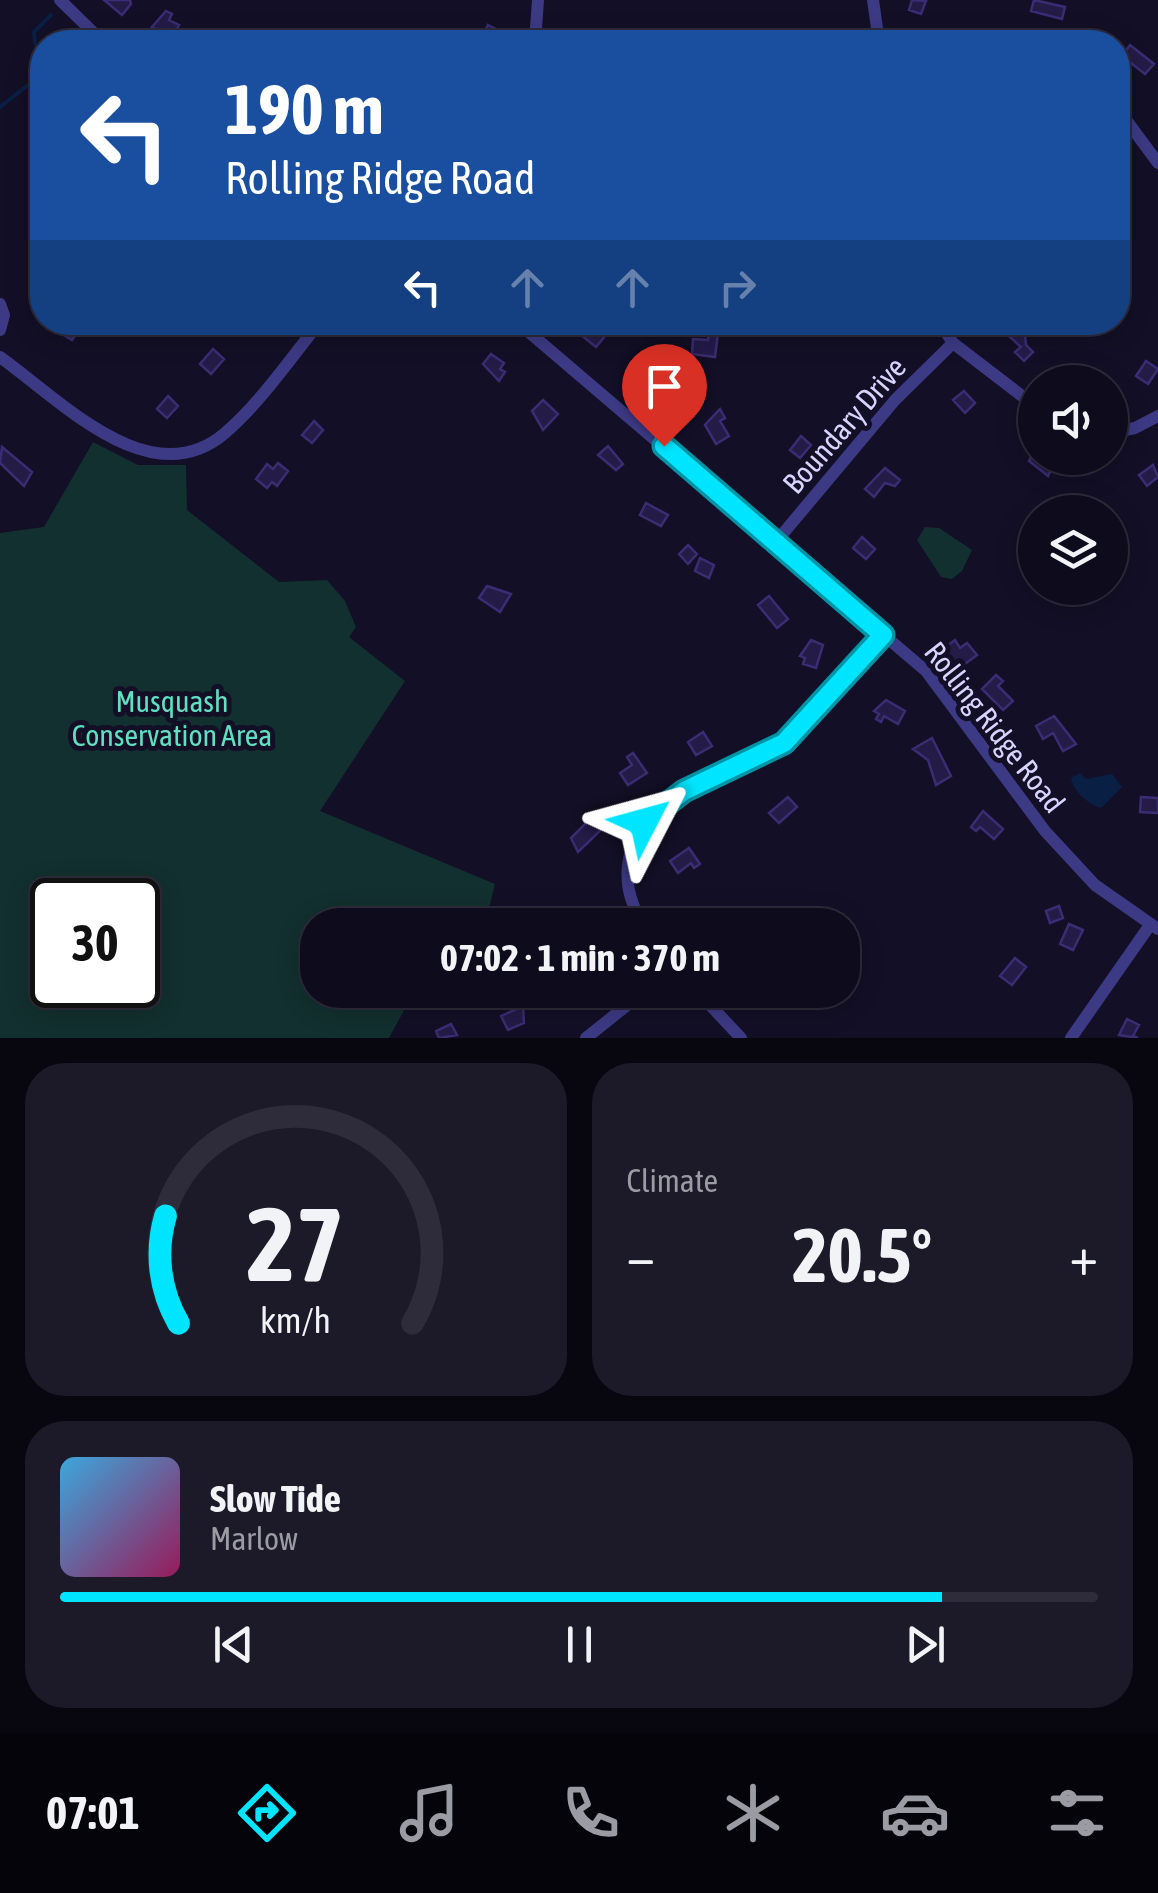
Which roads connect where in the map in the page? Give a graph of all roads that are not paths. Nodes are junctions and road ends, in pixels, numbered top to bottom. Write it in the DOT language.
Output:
graph roads {
  1 [pos="60,0"];
  2 [pos="538,0"];
  3 [pos="873,0"];
  4 [pos="91,30"];
  5 [pos="536,30"];
  6 [pos="877,30"];
  7 [pos="1130,125"];
  8 [pos="1158,163"];
  9 [pos="0,304"];
  10 [pos="0,330"];
  11 [pos="309,335"];
  12 [pos="532,335"];
  13 [pos="948,335"];
  14 [pos="953,343"];
  15 [pos="0,357"];
  16 [pos="1018,393"];
  17 [pos="1158,416"];
  18 [pos="1128,429"];
  19 [pos="775,543"];
  20 [pos="883,635"];
  21 [pos="636,908"];
  22 [pos="1154,927"];
  23 [pos="624,1008"];
  24 [pos="713,1008"];
  25 [pos="586,1038"];
  26 [pos="741,1038"];
  27 [pos="1071,1038"];
  1 -- 4 [label="street"];
  2 -- 5 [label="street"];
  3 -- 6 [label="street"];
  7 -- 8 [label="street"];
  9 -- 10 [label="street"];
  11 -- 15 [label="street"];
  12 -- 19 [label="street, Rolling Ridge Road"];
  13 -- 14 [label="street"];
  14 -- 16 [label="street"];
  14 -- 19 [label="street, Boundary Drive"];
  17 -- 18 [label="street"];
  19 -- 20 [label="street, Rolling Ridge Road"];
  20 -- 21 [label="street"];
  20 -- 22 [label="street, Rolling Ridge Road"];
  22 -- 27 [label="street"];
  23 -- 25 [label="street"];
  24 -- 26 [label="street"];
}
